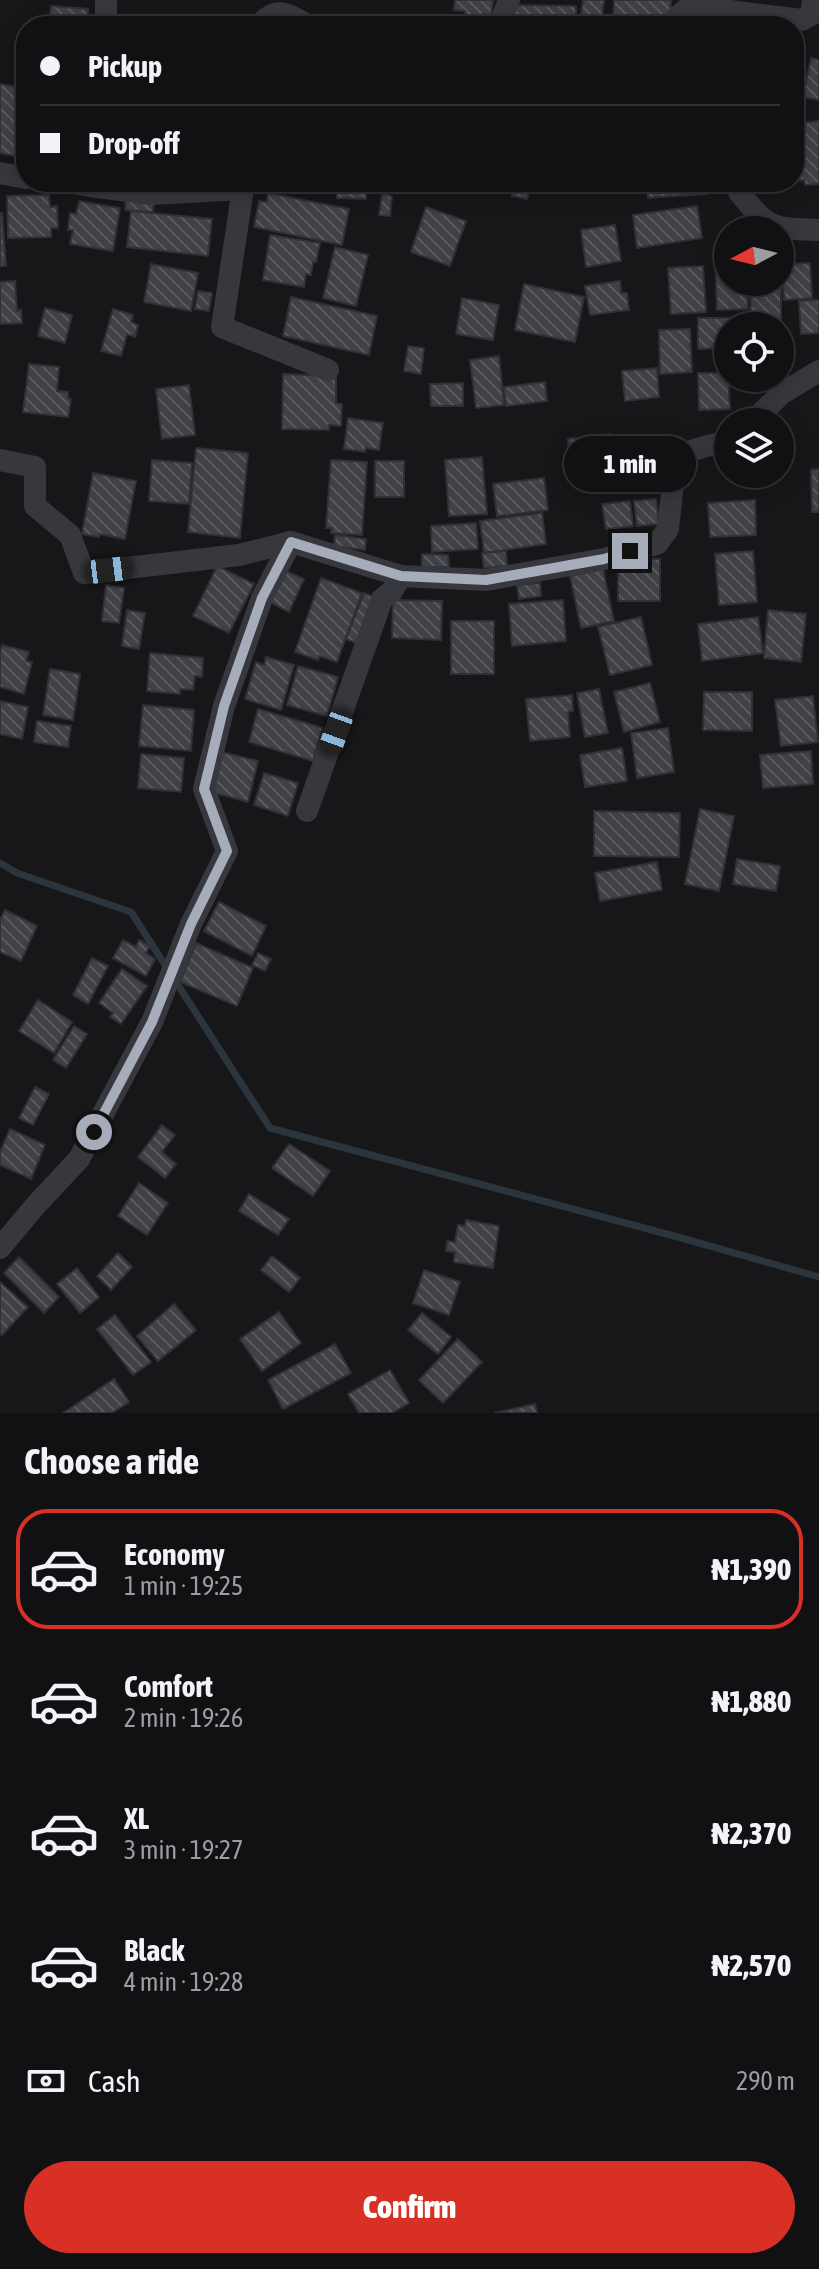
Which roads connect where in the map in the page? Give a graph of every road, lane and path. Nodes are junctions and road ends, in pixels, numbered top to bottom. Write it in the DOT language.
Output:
graph roads {
  1 [pos="813,0"];
  2 [pos="271,16"];
  3 [pos="292,16"];
  4 [pos="678,16"];
  5 [pos="770,16"];
  6 [pos="804,19"];
  7 [pos="139,192"];
  8 [pos="174,192"];
  9 [pos="243,192"];
  10 [pos="739,192"];
  11 [pos="819,230"];
  12 [pos="328,370"];
  13 [pos="819,371"];
  14 [pos="766,408"];
  15 [pos="714,445"];
  16 [pos="0,460"];
  17 [pos="291,542"];
  18 [pos="401,576"];
  19 [pos="307,811"];
  20 [pos="0,1248"];
  1 -- 6 [label="street"];
  2 -- 3 [label="street"];
  4 -- 5 [label="street"];
  7 -- 8 [label="street"];
  9 -- 12 [label="street"];
  10 -- 11 [label="street"];
  13 -- 14 [label="street"];
  15 -- 18 [label="street"];
  16 -- 17 [label="street"];
  17 -- 18 [label="street"];
  17 -- 20 [label="street"];
  18 -- 19 [label="street"];
}
